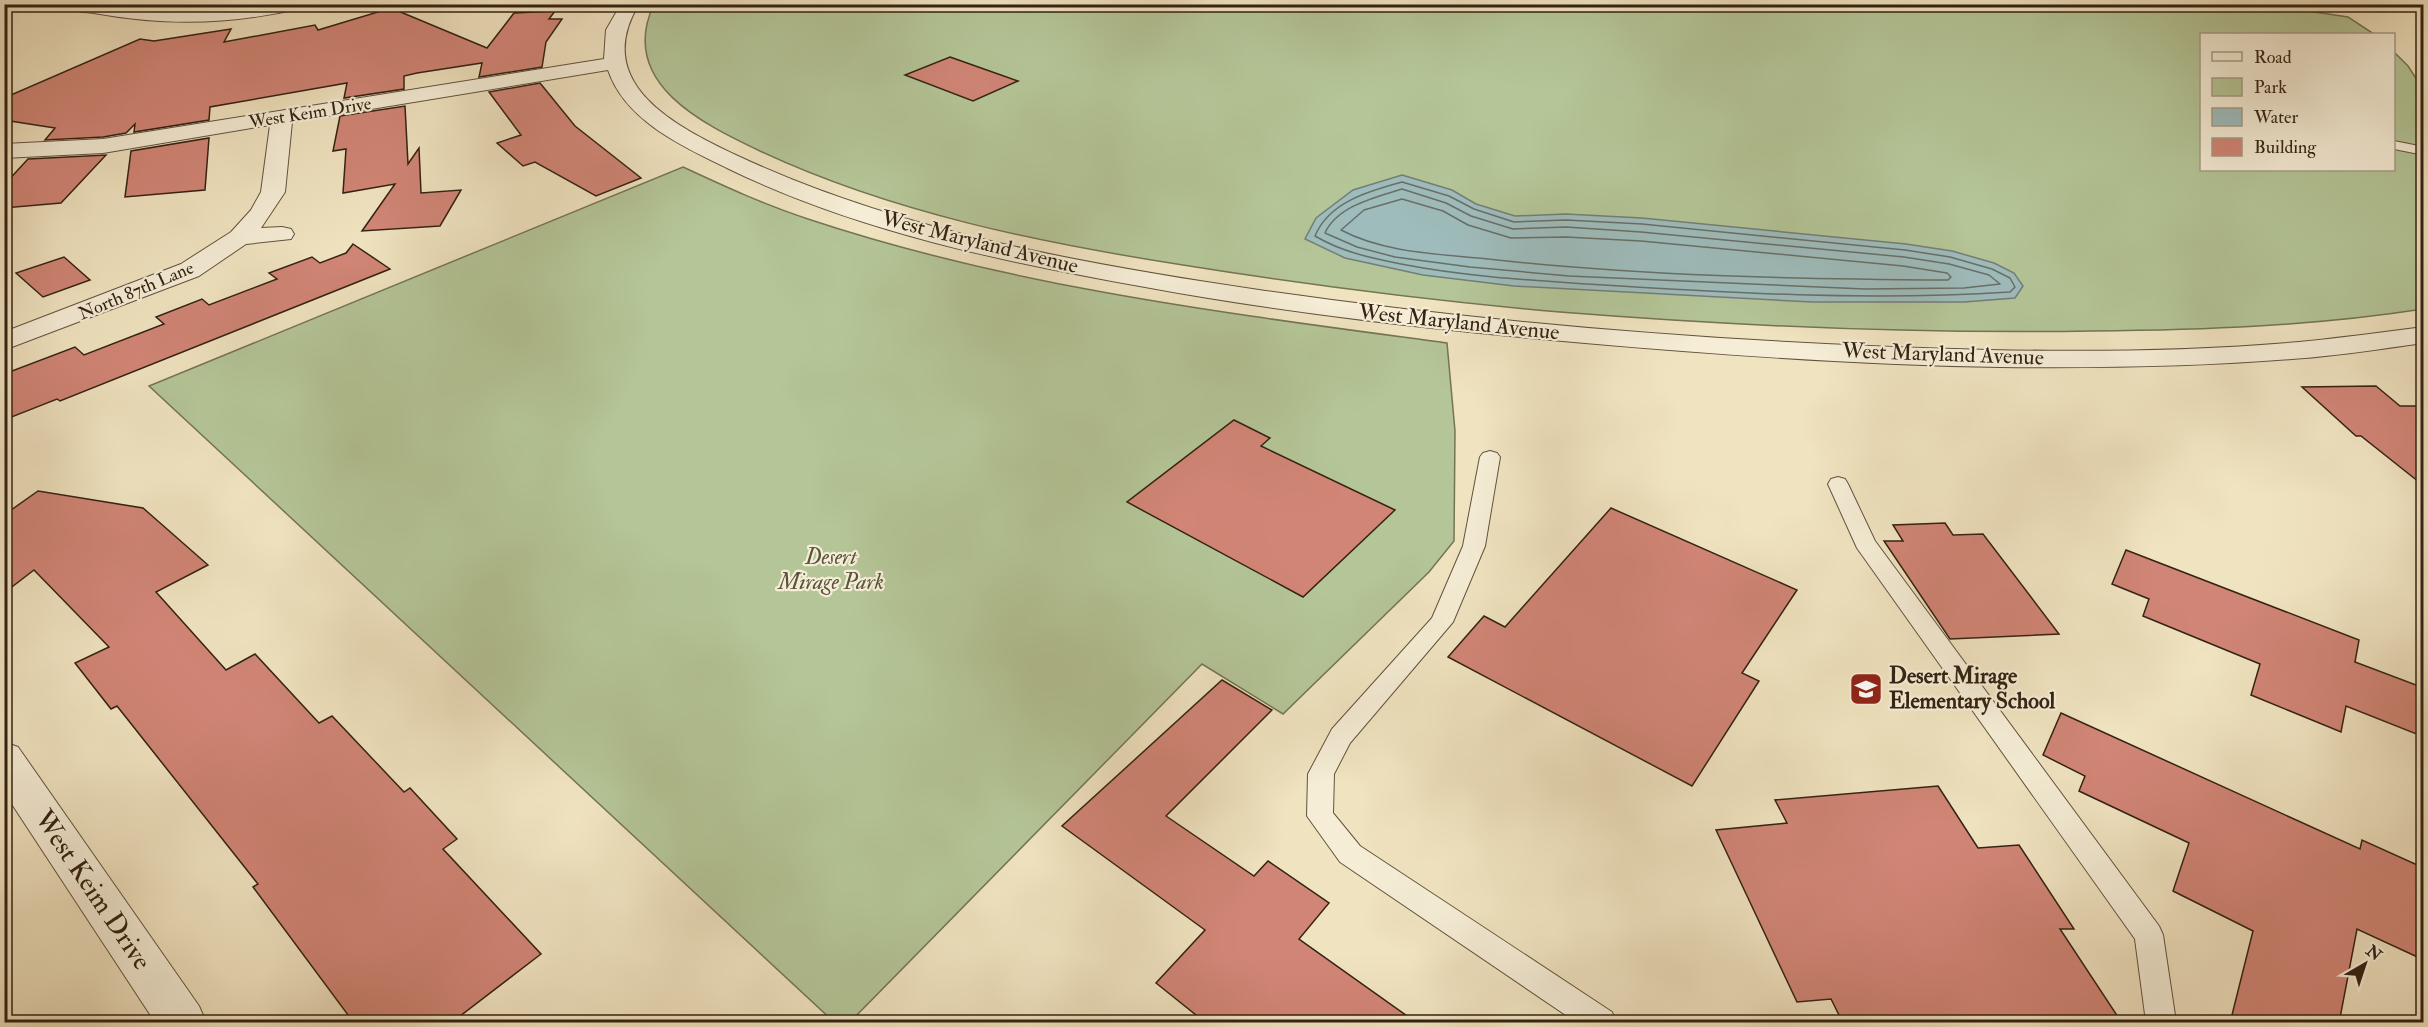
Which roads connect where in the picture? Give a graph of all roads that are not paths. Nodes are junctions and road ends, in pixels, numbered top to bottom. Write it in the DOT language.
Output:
graph roads {
  1 [pos="74,4"];
  2 [pos="296,4"];
  3 [pos="630,4"];
  4 [pos="615,63"];
  5 [pos="282,118"];
  6 [pos="2395,145"];
  7 [pos="4,151"];
  8 [pos="2424,151"];
  9 [pos="282,234"];
  10 [pos="240,237"];
  11 [pos="2410,336"];
  12 [pos="4,342"];
  13 [pos="2424,357"];
  14 [pos="1490,456"];
  15 [pos="1838,484"];
  16 [pos="4,758"];
  17 [pos="182,1023"];
  18 [pos="1601,1023"];
  19 [pos="2161,1023"];
  1 -- 2 [label="street"];
  3 -- 4 [label="street, West Maryland Avenue"];
  4 -- 5 [label="street, West Keim Drive"];
  4 -- 11 [label="street, West Maryland Avenue"];
  5 -- 7 [label="street, West Keim Drive"];
  5 -- 10 [label="street, North 87th Lane"];
  6 -- 8 [label="lane"];
  9 -- 10 [label="street"];
  10 -- 12 [label="street, North 87th Lane"];
  11 -- 13 [label="street"];
  14 -- 18 [label="lane"];
  15 -- 19 [label="lane"];
  16 -- 17 [label="street, West Keim Drive"];
}
